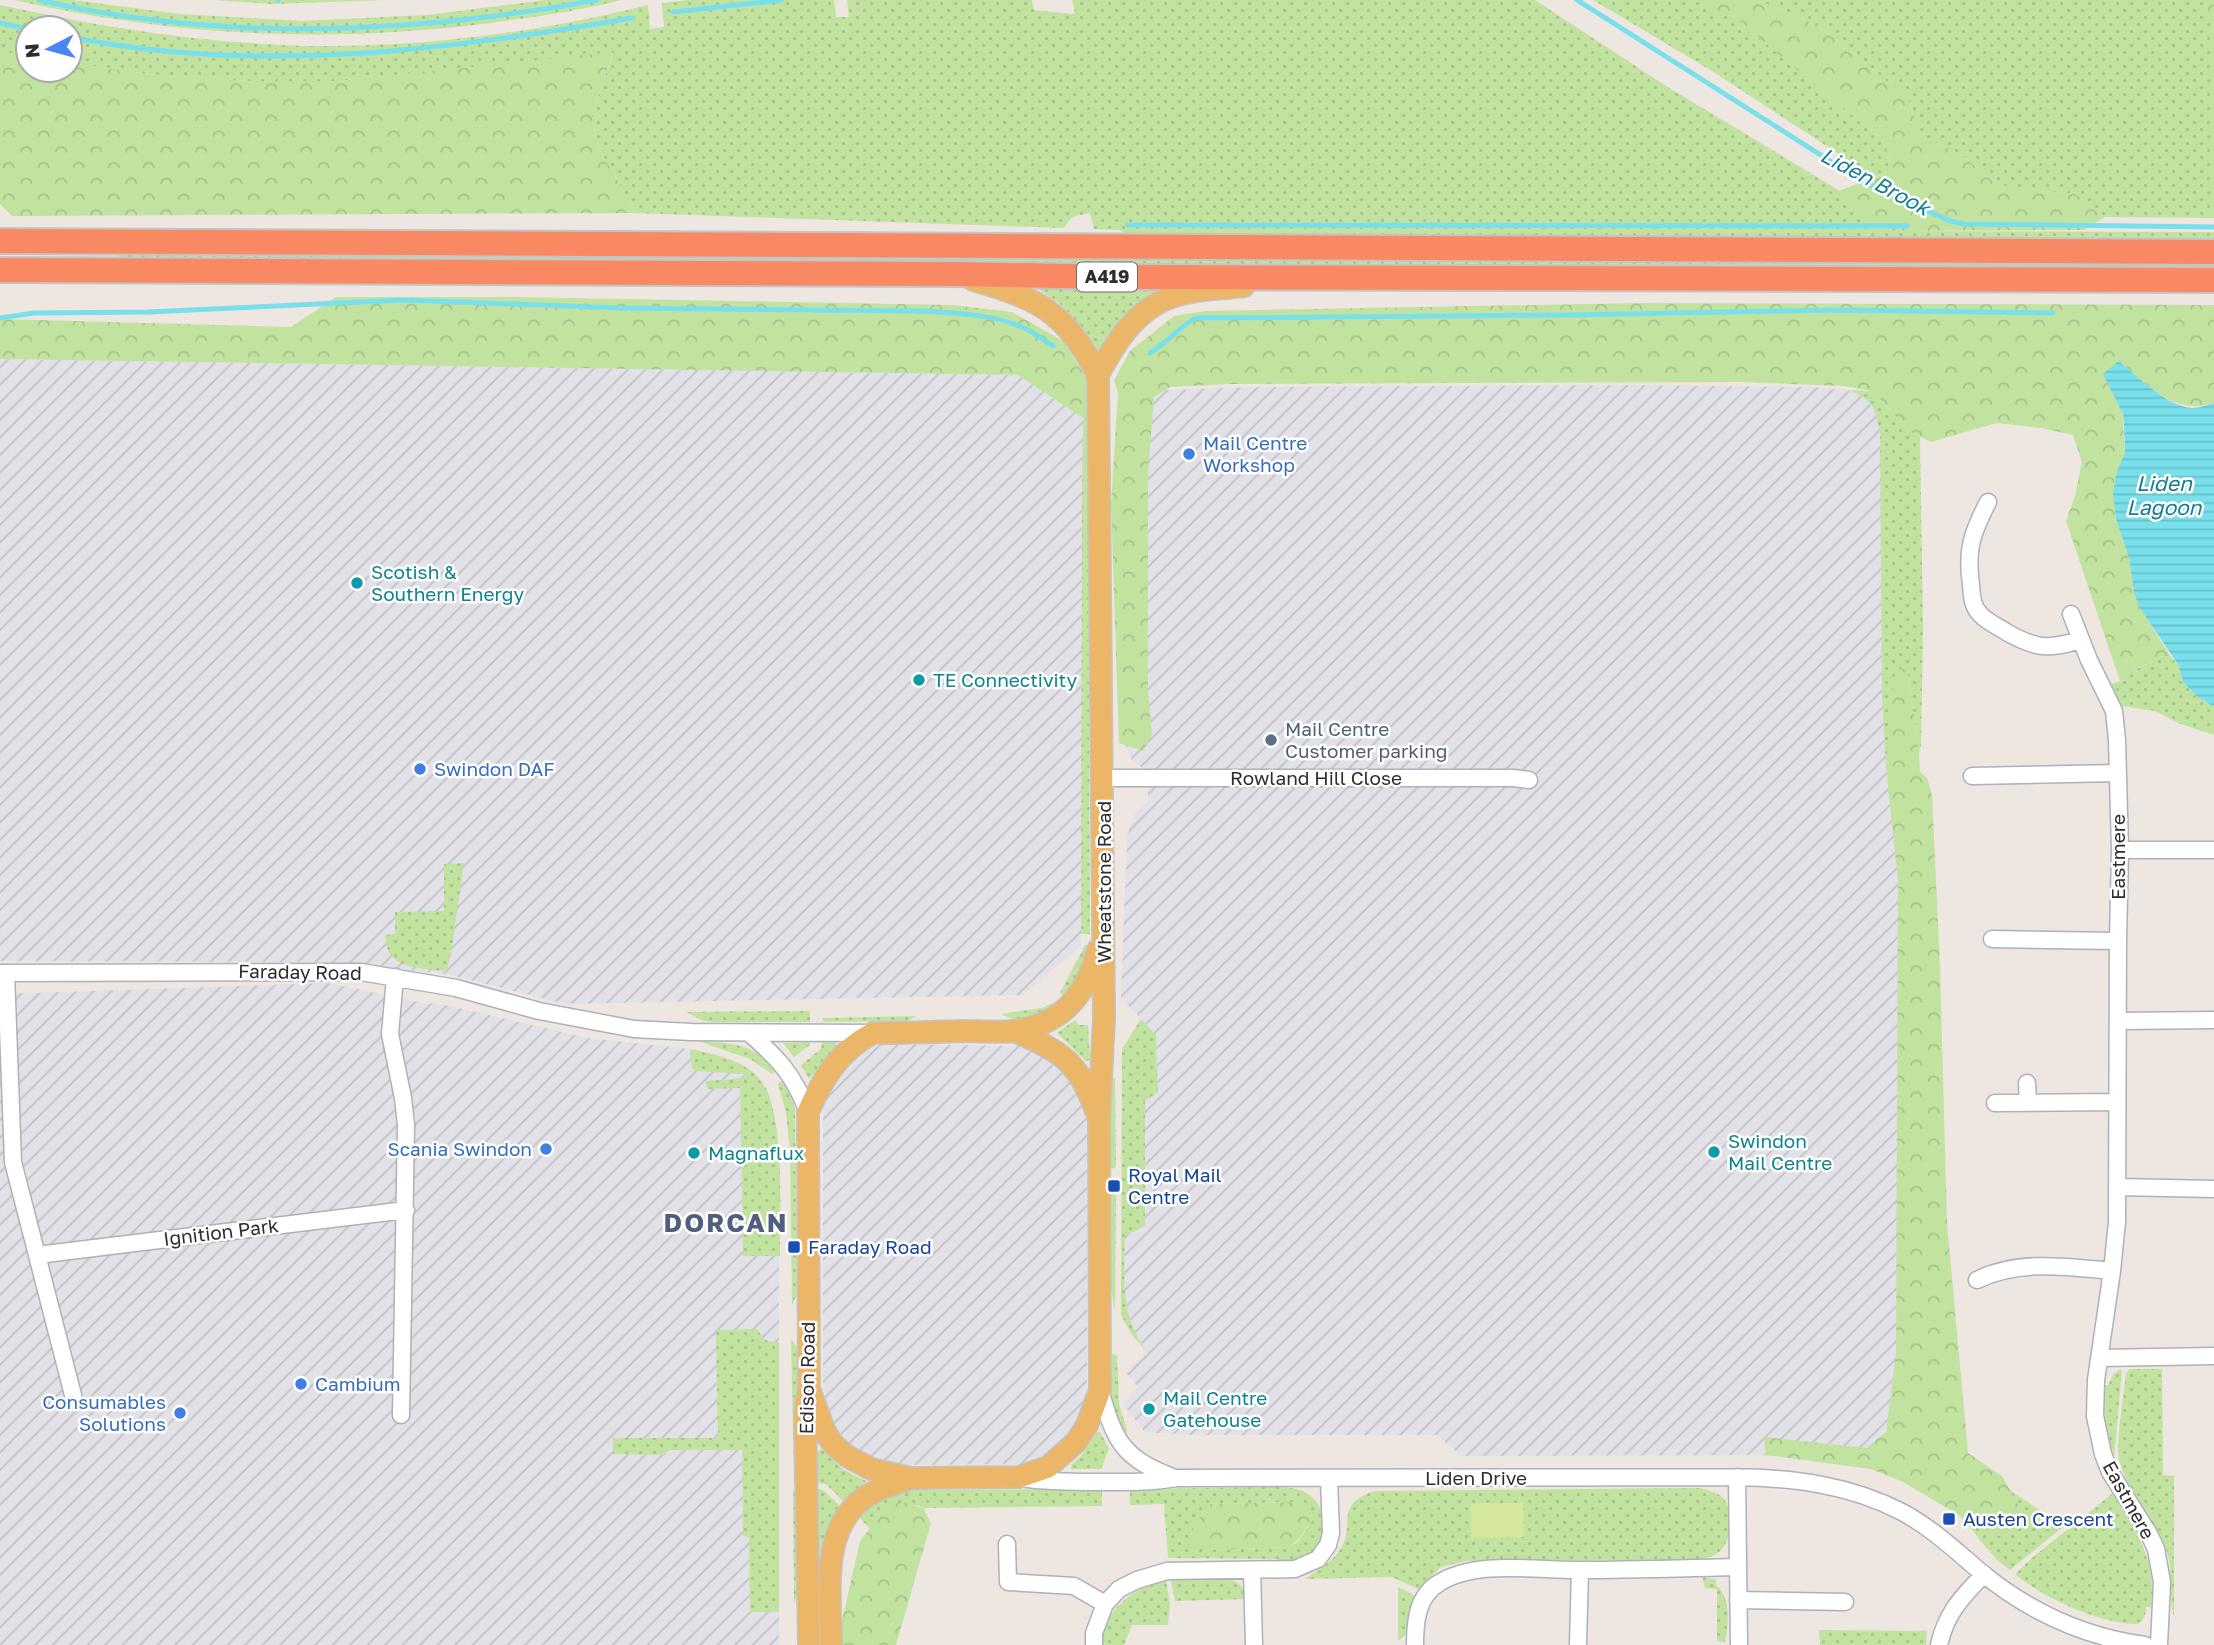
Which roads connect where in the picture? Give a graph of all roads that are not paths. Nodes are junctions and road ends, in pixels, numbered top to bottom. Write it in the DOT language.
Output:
graph roads {
  1 [pos="0,241"];
  2 [pos="2214,252"];
  3 [pos="0,270"];
  4 [pos="953,274"];
  5 [pos="1311,276"];
  6 [pos="2214,280"];
  7 [pos="1098,375"];
  8 [pos="1988,502"];
  9 [pos="2071,614"];
  10 [pos="2081,640"];
  11 [pos="2117,773"];
  12 [pos="1972,776"];
  13 [pos="1103,778"];
  14 [pos="1529,780"];
  15 [pos="2120,850"];
  16 [pos="2214,850"];
  17 [pos="1103,931"];
  18 [pos="1992,939"];
  19 [pos="2118,941"];
  20 [pos="3,973"];
  21 [pos="395,977"];
  22 [pos="2214,1020"];
  23 [pos="2119,1021"];
  24 [pos="1014,1031"];
  25 [pos="749,1032"];
  26 [pos="873,1033"];
  27 [pos="2027,1083"];
  28 [pos="2117,1102"];
  29 [pos="1995,1103"];
  30 [pos="2028,1103"];
  31 [pos="808,1112"];
  32 [pos="1100,1119"];
  33 [pos="2118,1187"];
  34 [pos="2214,1189"];
  35 [pos="406,1210"];
  36 [pos="37,1255"];
  37 [pos="2112,1271"];
  38 [pos="1977,1280"];
  39 [pos="2214,1356"];
  40 [pos="2099,1358"];
  41 [pos="809,1388"];
  42 [pos="1100,1390"];
  43 [pos="74,1399"];
  44 [pos="401,1415"];
  45 [pos="1019,1477"];
  46 [pos="1737,1477"];
  47 [pos="911,1478"];
  48 [pos="1177,1479"];
  49 [pos="1329,1479"];
  50 [pos="1007,1544"];
  51 [pos="1738,1567"];
  52 [pos="1252,1570"];
  53 [pos="1580,1570"];
  54 [pos="1984,1574"];
  55 [pos="1738,1600"];
  56 [pos="1845,1602"];
  57 [pos="1105,1604"];
  58 [pos="809,1645"];
  59 [pos="831,1645"];
  60 [pos="1094,1645"];
  61 [pos="1254,1645"];
  62 [pos="1415,1645"];
  63 [pos="1578,1645"];
  64 [pos="1739,1645"];
  65 [pos="1939,1645"];
  66 [pos="2146,1645"];
  67 [pos="2159,1645"];
  1 -- 2 [label="highway, A419"];
  3 -- 4 [label="highway, A419"];
  4 -- 5 [label="highway, A419"];
  4 -- 7 [label="main road"];
  5 -- 6 [label="highway, A419"];
  5 -- 7 [label="main road"];
  7 -- 13 [label="main road, Wheatstone Road"];
  8 -- 10 [label="street"];
  9 -- 10 [label="street, Eastmere"];
  10 -- 11 [label="street, Eastmere"];
  11 -- 12 [label="street"];
  11 -- 15 [label="street, Eastmere"];
  13 -- 14 [label="street, Rowland Hill Close"];
  13 -- 17 [label="main road, Wheatstone Road"];
  15 -- 16 [label="street"];
  15 -- 19 [label="street, Eastmere"];
  17 -- 24 [label="main road, Faraday Road"];
  17 -- 32 [label="main road, Wheatstone Road"];
  18 -- 19 [label="street"];
  19 -- 23 [label="street, Eastmere"];
  20 -- 21 [label="street, Faraday Road"];
  20 -- 36 [label="street"];
  21 -- 25 [label="street, Faraday Road"];
  21 -- 35 [label="street"];
  22 -- 23 [label="street"];
  23 -- 28 [label="street, Eastmere"];
  24 -- 26 [label="main road, Faraday Road"];
  24 -- 32 [label="main road, Faraday Road"];
  25 -- 26 [label="street, Faraday Road"];
  25 -- 31 [label="street, Edison Road"];
  26 -- 31 [label="main road, Edison Road"];
  27 -- 30 [label="street"];
  28 -- 30 [label="street"];
  28 -- 33 [label="street, Eastmere"];
  29 -- 30 [label="street"];
  31 -- 41 [label="main road, Edison Road"];
  32 -- 42 [label="main road, Wheatstone Road"];
  33 -- 34 [label="street"];
  33 -- 37 [label="street, Eastmere"];
  35 -- 36 [label="street, Ignition Park"];
  35 -- 44 [label="street"];
  36 -- 43 [label="street"];
  37 -- 38 [label="street"];
  37 -- 40 [label="street, Eastmere"];
  39 -- 40 [label="street"];
  40 -- 67 [label="street, Eastmere"];
  41 -- 47 [label="main road, Liden Drive"];
  41 -- 58 [label="main road, Edison Road"];
  42 -- 45 [label="main road, Wheatstone Road"];
  42 -- 48 [label="street, Wheatstone Road"];
  45 -- 47 [label="main road, Liden Drive"];
  45 -- 48 [label="street, Liden Drive"];
  46 -- 49 [label="street, Liden Drive"];
  46 -- 51 [label="street"];
  46 -- 54 [label="street, Liden Drive"];
  47 -- 59 [label="main road"];
  48 -- 49 [label="street, Liden Drive"];
  49 -- 52 [label="street"];
  50 -- 57 [label="street"];
  51 -- 53 [label="street"];
  51 -- 55 [label="street"];
  52 -- 57 [label="street"];
  52 -- 61 [label="street"];
  53 -- 62 [label="street"];
  53 -- 63 [label="street"];
  54 -- 65 [label="street"];
  54 -- 66 [label="street, Liden Drive"];
  55 -- 56 [label="street"];
  55 -- 64 [label="street"];
  57 -- 60 [label="street"];
}
